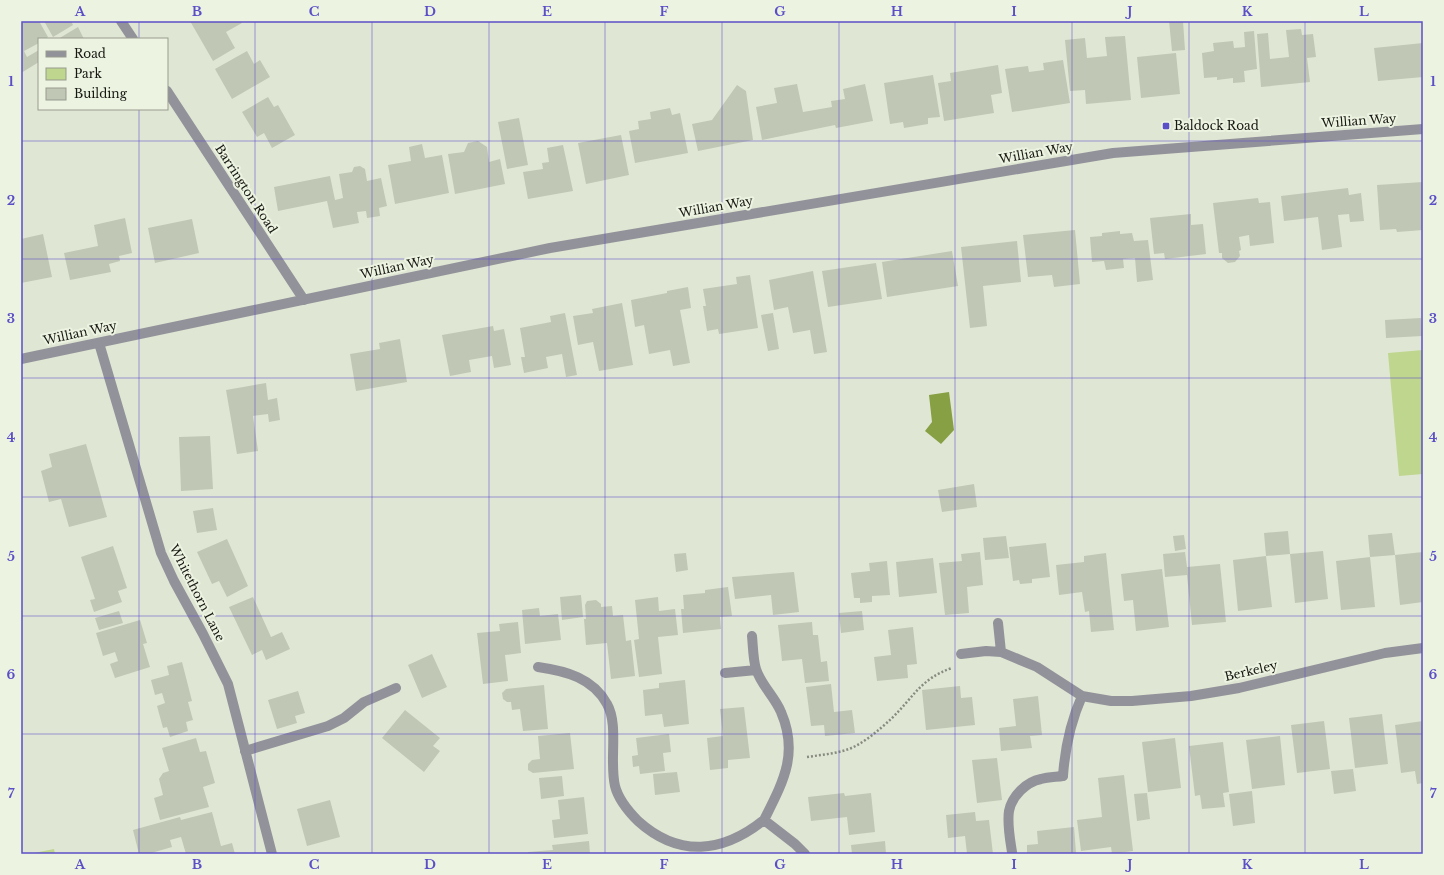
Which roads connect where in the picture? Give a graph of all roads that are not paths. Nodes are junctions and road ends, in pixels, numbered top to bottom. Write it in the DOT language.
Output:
graph roads {
  1 [pos="121,21"];
  2 [pos="132,38"];
  3 [pos="168,93"];
  4 [pos="1423,129"];
  5 [pos="304,300"];
  6 [pos="99,343"];
  7 [pos="21,359"];
  8 [pos="998,623"];
  9 [pos="752,636"];
  10 [pos="1423,648"];
  11 [pos="1001,652"];
  12 [pos="961,654"];
  13 [pos="538,666"];
  14 [pos="756,670"];
  15 [pos="725,674"];
  16 [pos="396,688"];
  17 [pos="1082,696"];
  18 [pos="245,752"];
  19 [pos="764,820"];
  20 [pos="1012,852"];
  21 [pos="272,854"];
  22 [pos="805,854"];
  1 -- 2 [label="street"];
  3 -- 5 [label="street, Barrington Road"];
  4 -- 5 [label="street, Willian Way"];
  5 -- 6 [label="street, Willian Way"];
  6 -- 7 [label="street, Willian Way"];
  6 -- 18 [label="street, Whitethorn Lane"];
  8 -- 11 [label="street"];
  9 -- 14 [label="street"];
  10 -- 17 [label="street, Berkeley"];
  11 -- 12 [label="street, Berkeley"];
  11 -- 17 [label="street, Berkeley"];
  13 -- 19 [label="street"];
  14 -- 15 [label="street"];
  14 -- 19 [label="street"];
  16 -- 18 [label="street"];
  17 -- 20 [label="street"];
  18 -- 21 [label="street, Whitethorn Lane"];
  19 -- 22 [label="street"];
}
